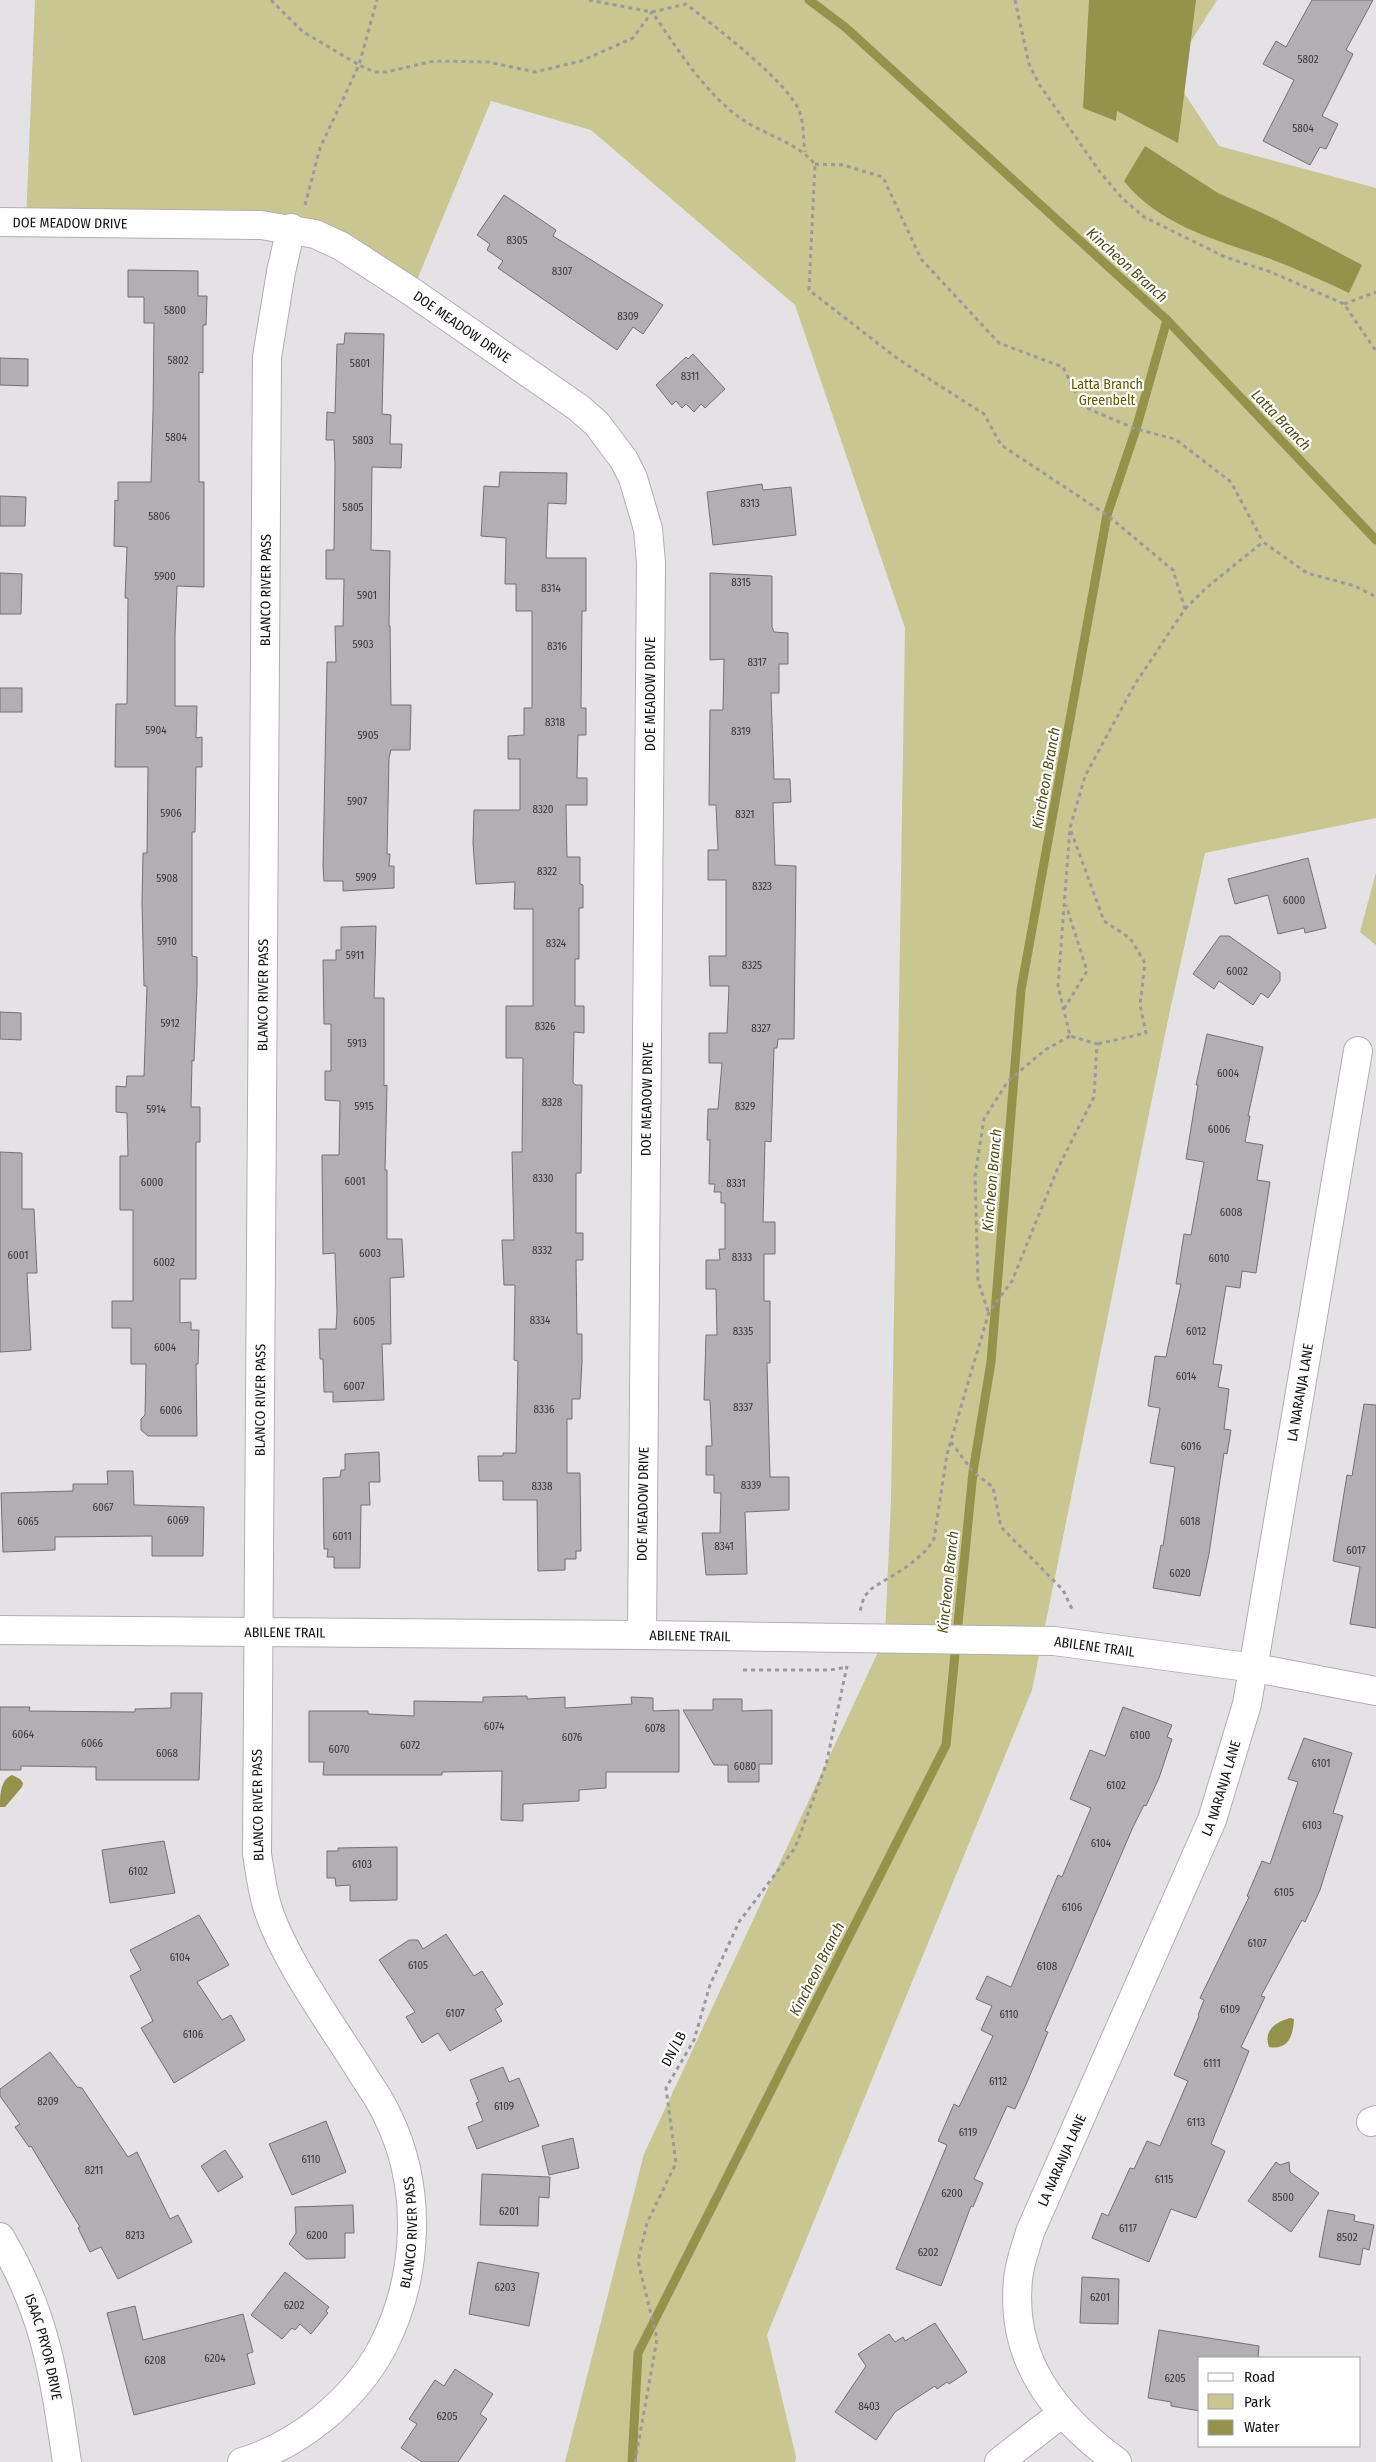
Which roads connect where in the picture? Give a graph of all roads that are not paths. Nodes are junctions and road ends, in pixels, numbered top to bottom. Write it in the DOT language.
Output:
graph roads {
  1 [pos="0,222"];
  2 [pos="291,228"];
  3 [pos="1358,1051"];
  4 [pos="0,1630"];
  5 [pos="258,1632"];
  6 [pos="642,1634"];
  7 [pos="1255,1668"];
  8 [pos="1376,1691"];
  9 [pos="0,2237"];
  10 [pos="1061,2414"];
  11 [pos="67,2462"];
  12 [pos="242,2462"];
  13 [pos="999,2462"];
  14 [pos="1116,2462"];
  1 -- 2 [label="street, DOE MEADOW DRIVE"];
  2 -- 5 [label="street, BLANCO RIVER PASS"];
  2 -- 6 [label="street, DOE MEADOW DRIVE"];
  3 -- 7 [label="street, LA NARANJA LANE"];
  4 -- 5 [label="street, ABILENE TRAIL"];
  5 -- 6 [label="street, ABILENE TRAIL"];
  5 -- 12 [label="street, BLANCO RIVER PASS"];
  6 -- 7 [label="street, ABILENE TRAIL"];
  7 -- 8 [label="street, ABILENE TRAIL"];
  7 -- 10 [label="street, LA NARANJA LANE"];
  9 -- 11 [label="street, ISAAC PRYOR DRIVE"];
  10 -- 13 [label="street"];
  10 -- 14 [label="street, LA NARANJA LANE"];
}
